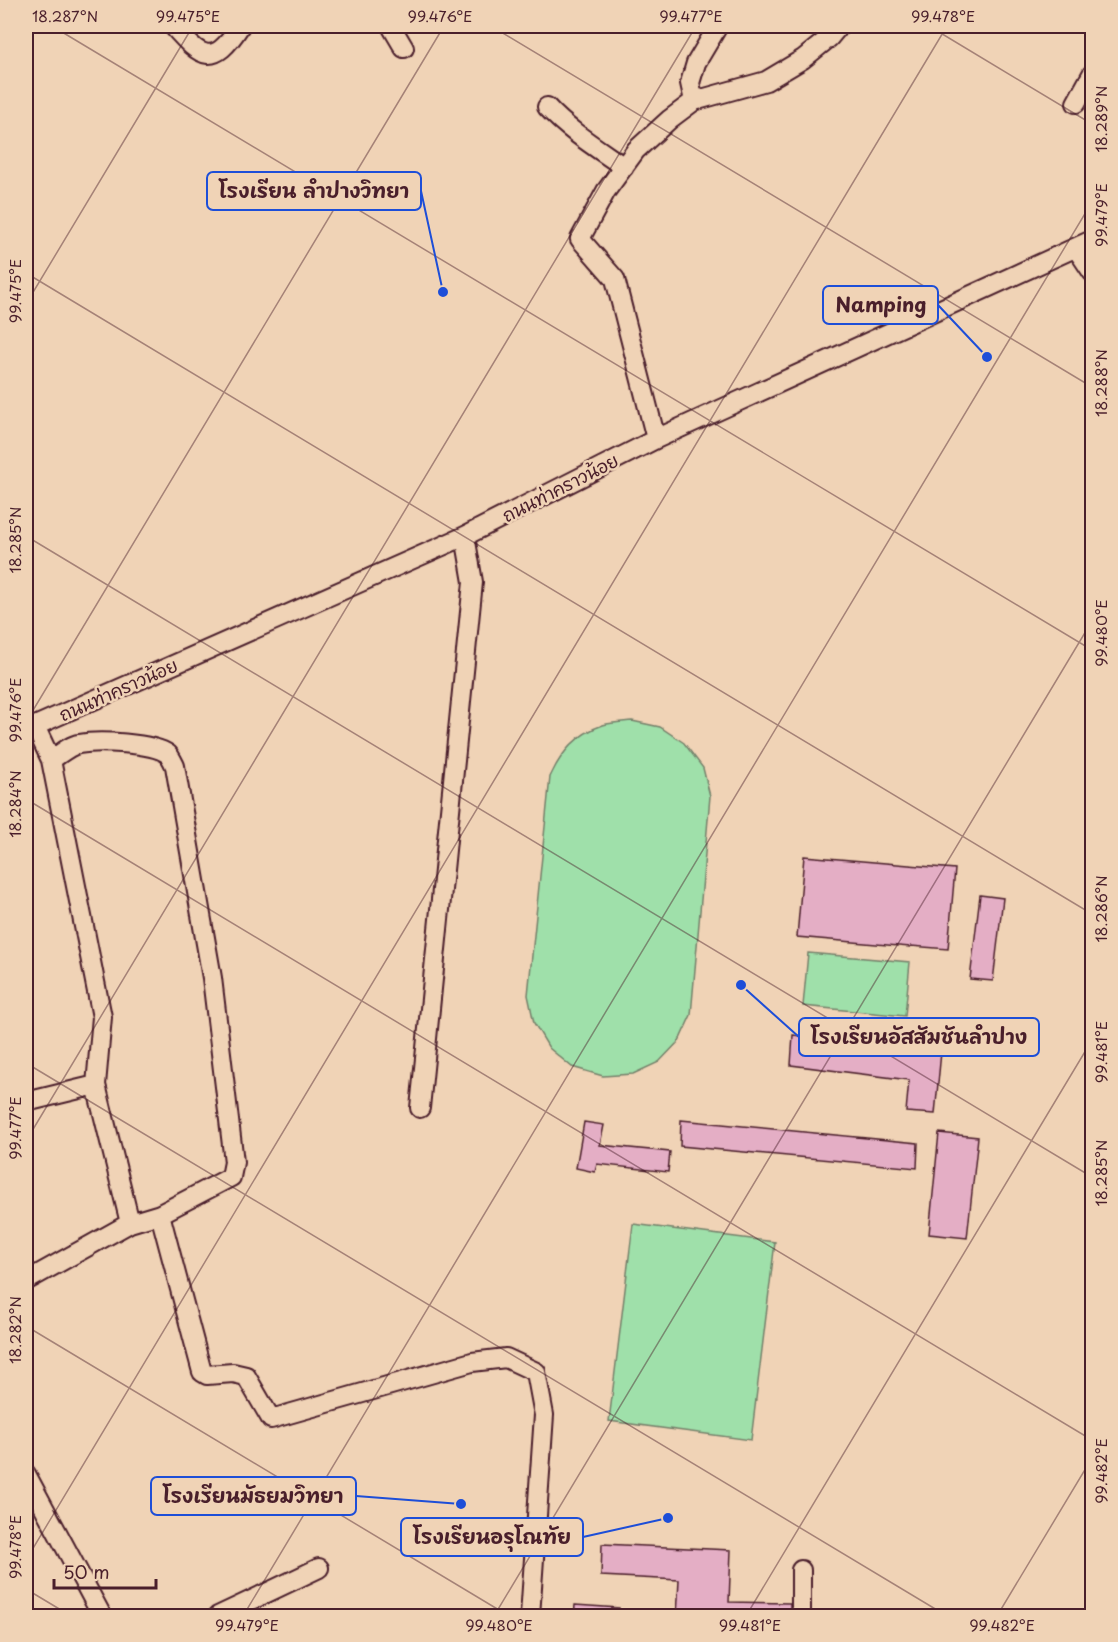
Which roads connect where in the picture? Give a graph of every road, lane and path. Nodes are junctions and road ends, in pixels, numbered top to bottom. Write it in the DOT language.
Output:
graph roads {
  1 [pos="173,26"];
  2 [pos="240,26"];
  3 [pos="391,26"];
  4 [pos="718,26"];
  5 [pos="839,26"];
  6 [pos="404,48"];
  7 [pos="1092,74"];
  8 [pos="694,101"];
  9 [pos="1076,102"];
  10 [pos="547,107"];
  11 [pos="624,167"];
  12 [pos="1084,244"];
  13 [pos="1092,272"];
  14 [pos="656,439"];
  15 [pos="465,536"];
  16 [pos="30,728"];
  17 [pos="51,760"];
  18 [pos="96,1085"];
  19 [pos="26,1098"];
  20 [pos="420,1108"];
  21 [pos="160,1214"];
  22 [pos="130,1223"];
  23 [pos="26,1281"];
  24 [pos="26,1474"];
  25 [pos="319,1568"];
  26 [pos="801,1570"];
  27 [pos="102,1617"];
  28 [pos="219,1617"];
  29 [pos="531,1617"];
  30 [pos="801,1617"];
  1 -- 2 [label="street"];
  3 -- 6 [label="street"];
  4 -- 8 [label="street"];
  5 -- 8 [label="street"];
  7 -- 9 [label="street"];
  8 -- 11 [label="street"];
  10 -- 11 [label="street"];
  11 -- 14 [label="street"];
  12 -- 13 [label="street"];
  12 -- 14 [label="street, ถนนท่าคราวน้อย"];
  14 -- 15 [label="street, ถนนท่าคราวน้อย"];
  15 -- 16 [label="street, ถนนท่าคราวน้อย"];
  15 -- 20 [label="street"];
  16 -- 17 [label="street"];
  17 -- 18 [label="street"];
  17 -- 21 [label="street"];
  18 -- 19 [label="street"];
  18 -- 22 [label="street"];
  21 -- 22 [label="street"];
  21 -- 29 [label="street"];
  22 -- 23 [label="street"];
  24 -- 27 [label="street"];
  25 -- 28 [label="street"];
  26 -- 30 [label="street"];
}
